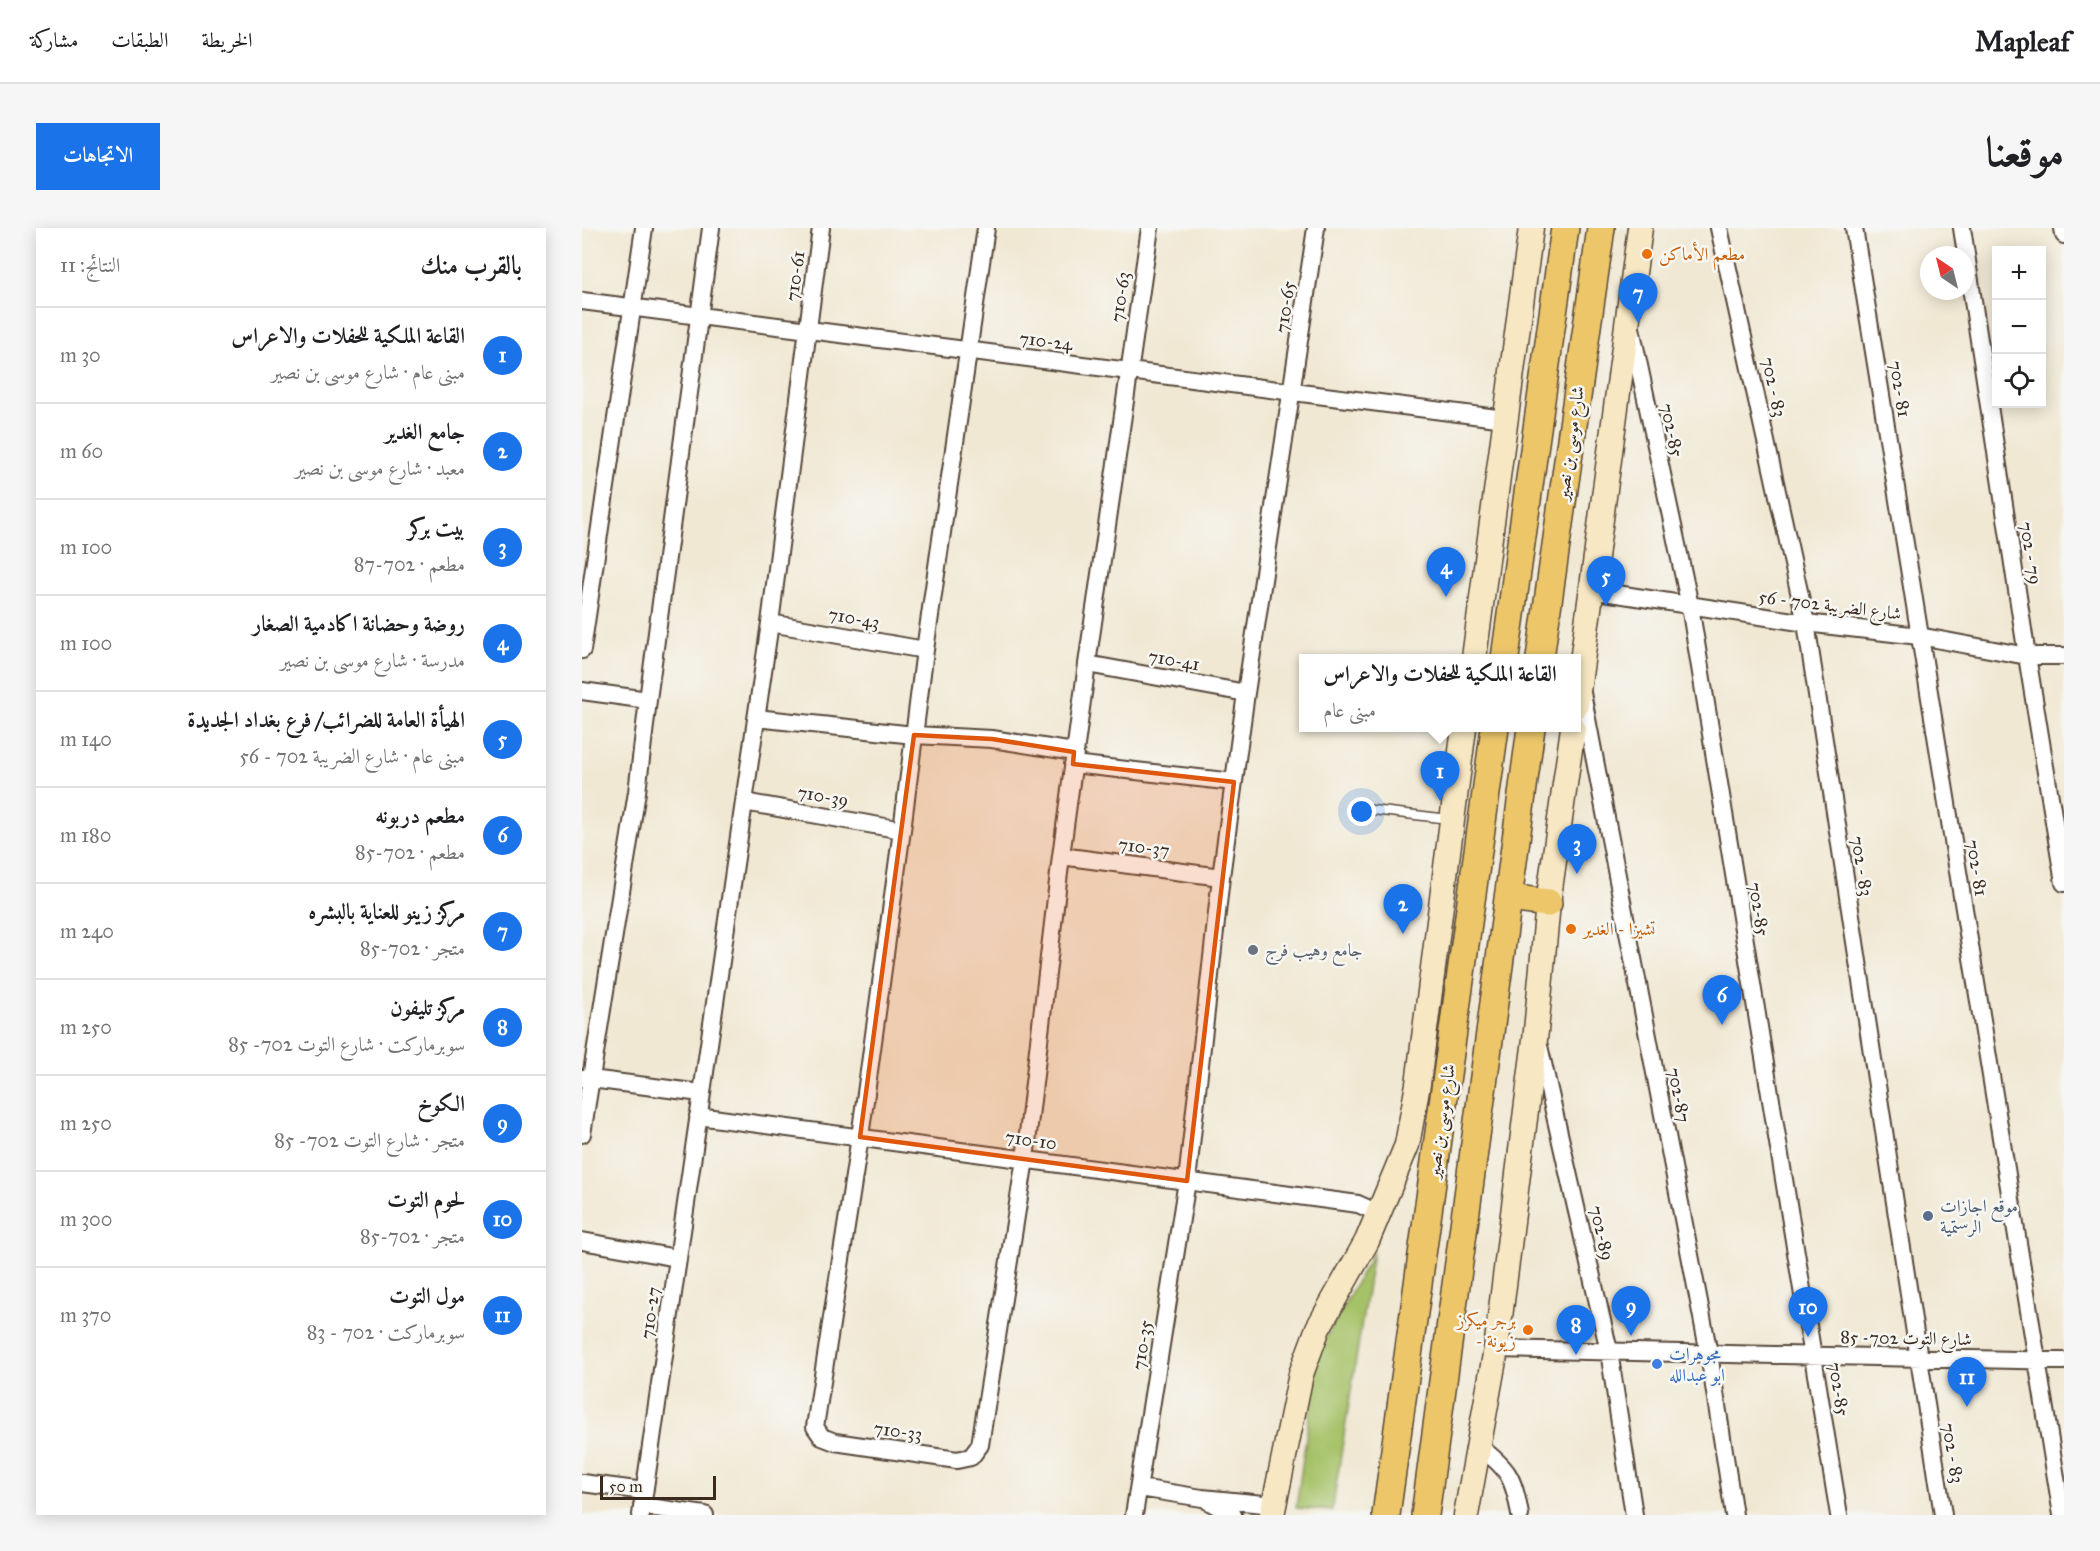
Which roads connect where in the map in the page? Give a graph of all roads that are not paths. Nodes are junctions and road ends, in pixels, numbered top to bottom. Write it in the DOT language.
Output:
graph roads {
  1 [pos="644,228"];
  2 [pos="711,228"];
  3 [pos="821,228"];
  4 [pos="986,228"];
  5 [pos="1150,228"];
  6 [pos="1316,228"];
  7 [pos="1531,228"];
  8 [pos="1565,228"];
  9 [pos="1601,228"];
  10 [pos="1640,228"];
  11 [pos="1719,228"];
  12 [pos="1854,228"];
  13 [pos="1962,228"];
  14 [pos="2063,228"];
  15 [pos="2064,236"];
  16 [pos="582,301"];
  17 [pos="633,308"];
  18 [pos="1628,312"];
  19 [pos="699,316"];
  20 [pos="807,330"];
  21 [pos="969,351"];
  22 [pos="1129,371"];
  23 [pos="1292,392"];
  24 [pos="1505,419"];
  25 [pos="1591,591"];
  26 [pos="1689,606"];
  27 [pos="770,623"];
  28 [pos="1806,623"];
  29 [pos="1919,636"];
  30 [pos="582,650"];
  31 [pos="925,650"];
  32 [pos="1475,654"];
  33 [pos="1506,654"];
  34 [pos="1541,654"];
  35 [pos="2064,656"];
  36 [pos="2027,657"];
  37 [pos="1087,664"];
  38 [pos="1581,670"];
  39 [pos="582,691"];
  40 [pos="1246,693"];
  41 [pos="648,700"];
  42 [pos="1581,709"];
  43 [pos="756,718"];
  44 [pos="1463,732"];
  45 [pos="1494,732"];
  46 [pos="1530,732"];
  47 [pos="1572,732"];
  48 [pos="914,735"];
  49 [pos="1074,758"];
  50 [pos="1234,782"];
  51 [pos="744,802"];
  52 [pos="1364,809"];
  53 [pos="1452,820"];
  54 [pos="902,830"];
  55 [pos="1061,856"];
  56 [pos="1221,877"];
  57 [pos="2064,883"];
  58 [pos="1509,898"];
  59 [pos="1548,903"];
  60 [pos="1536,1031"];
  61 [pos="587,1078"];
  62 [pos="702,1093"];
  63 [pos="698,1116"];
  64 [pos="582,1134"];
  65 [pos="860,1137"];
  66 [pos="1025,1159"];
  67 [pos="1186,1181"];
  68 [pos="1368,1208"];
  69 [pos="582,1241"];
  70 [pos="677,1258"];
  71 [pos="1496,1349"];
  72 [pos="1609,1351"];
  73 [pos="1708,1353"];
  74 [pos="1814,1356"];
  75 [pos="1917,1358"];
  76 [pos="2038,1361"];
  77 [pos="2064,1361"];
  78 [pos="1477,1445"];
  79 [pos="582,1483"];
  80 [pos="1140,1488"];
  81 [pos="1202,1498"];
  82 [pos="642,1504"];
  83 [pos="1275,1512"];
  84 [pos="705,1515"];
  85 [pos="1134,1515"];
  86 [pos="1233,1515"];
  87 [pos="1386,1515"];
  88 [pos="1425,1515"];
  89 [pos="1466,1515"];
  90 [pos="1520,1515"];
  91 [pos="1634,1515"];
  92 [pos="1734,1515"];
  93 [pos="1839,1515"];
  94 [pos="1943,1515"];
  95 [pos="2062,1515"];
  1 -- 17 [label="street"];
  2 -- 19 [label="street"];
  3 -- 20 [label="street, 710-61"];
  4 -- 21 [label="street"];
  5 -- 22 [label="street, 710-63"];
  6 -- 23 [label="street, 710-65"];
  7 -- 24 [label="street"];
  8 -- 33 [label="main road, شارع موسى بن نصير"];
  9 -- 34 [label="main road, شارع موسى بن نصير"];
  10 -- 18 [label="street"];
  11 -- 28 [label="street, 702 - 83"];
  12 -- 29 [label="street, 702- 81"];
  13 -- 36 [label="street, 702 - 79"];
  14 -- 15 [label="street"];
  16 -- 17 [label="street, 710-24"];
  17 -- 19 [label="street, 710-24"];
  17 -- 30 [label="street"];
  18 -- 25 [label="street"];
  18 -- 26 [label="street, 702-85"];
  19 -- 20 [label="street, 710-24"];
  19 -- 41 [label="street"];
  20 -- 21 [label="street, 710-24"];
  20 -- 27 [label="street"];
  21 -- 22 [label="street, 710-24"];
  21 -- 31 [label="street"];
  22 -- 23 [label="street, 710-24"];
  22 -- 37 [label="street"];
  23 -- 24 [label="street, 710-24"];
  23 -- 40 [label="street"];
  24 -- 32 [label="street"];
  25 -- 26 [label="street, شارع الضريبة 702 - 56"];
  25 -- 38 [label="street"];
  26 -- 28 [label="street, شارع الضريبة 702 - 56"];
  26 -- 74 [label="street, 702-85"];
  27 -- 31 [label="street, 710-43"];
  27 -- 43 [label="street"];
  28 -- 29 [label="street, شارع الضريبة 702 - 56"];
  28 -- 75 [label="street, 702 - 83"];
  29 -- 36 [label="street, شارع الضريبة 702 - 56"];
  29 -- 76 [label="street, 702- 81"];
  31 -- 48 [label="street"];
  35 -- 36 [label="street, شارع الضريبة 702 - 56"];
  36 -- 57 [label="street, 702 - 79"];
  37 -- 40 [label="street, 710-41"];
  37 -- 49 [label="street"];
  39 -- 41 [label="street"];
  40 -- 50 [label="street"];
  41 -- 61 [label="street"];
  42 -- 73 [label="street, 702-87"];
  43 -- 48 [label="street"];
  43 -- 51 [label="street"];
  44 -- 53 [label="street"];
  45 -- 87 [label="main road, شارع موسى بن نصير"];
  46 -- 58 [label="main road, شارع موسى بن نصير"];
  47 -- 59 [label="street"];
  48 -- 49 [label="street"];
  48 -- 54 [label="street"];
  49 -- 50 [label="street"];
  49 -- 55 [label="street"];
  50 -- 56 [label="street"];
  51 -- 54 [label="street, 710-39"];
  51 -- 62 [label="street"];
  52 -- 53 [label="lane"];
  53 -- 68 [label="street"];
  54 -- 65 [label="street"];
  55 -- 56 [label="street, 710-37"];
  55 -- 66 [label="street"];
  56 -- 67 [label="street"];
  58 -- 59 [label="main road"];
  58 -- 88 [label="main road, شارع موسى بن نصير"];
  59 -- 60 [label="street"];
  60 -- 71 [label="street"];
  60 -- 72 [label="street, 702-89"];
  61 -- 62 [label="street"];
  61 -- 64 [label="street"];
  62 -- 63 [label="street"];
  63 -- 65 [label="street, 710-10"];
  63 -- 70 [label="street, 710-27"];
  65 -- 66 [label="street, 710-10"];
  65 -- 66 [label="street, 710-33"];
  66 -- 67 [label="street, 710-10"];
  67 -- 68 [label="street, 710-10"];
  67 -- 80 [label="street, 710-35"];
  68 -- 83 [label="street"];
  69 -- 70 [label="street"];
  70 -- 82 [label="street, 710-27"];
  71 -- 72 [label="street, شارع التوت 702- 85"];
  71 -- 78 [label="street"];
  72 -- 73 [label="street, شارع التوت 702- 85"];
  72 -- 91 [label="street, 702-89"];
  73 -- 74 [label="street, شارع التوت 702- 85"];
  73 -- 92 [label="street, 702-87"];
  74 -- 75 [label="street, شارع التوت 702- 85"];
  74 -- 93 [label="street, 702-85"];
  75 -- 76 [label="street, شارع التوت 702- 85"];
  75 -- 94 [label="street, 702 - 83"];
  76 -- 77 [label="street, شارع التوت 702- 85"];
  76 -- 95 [label="street, 702- 81"];
  78 -- 89 [label="street"];
  78 -- 90 [label="street"];
  79 -- 82 [label="street"];
  80 -- 81 [label="street"];
  80 -- 85 [label="street, 710-35"];
  81 -- 83 [label="street"];
  81 -- 86 [label="street"];
  82 -- 84 [label="street"];
}
